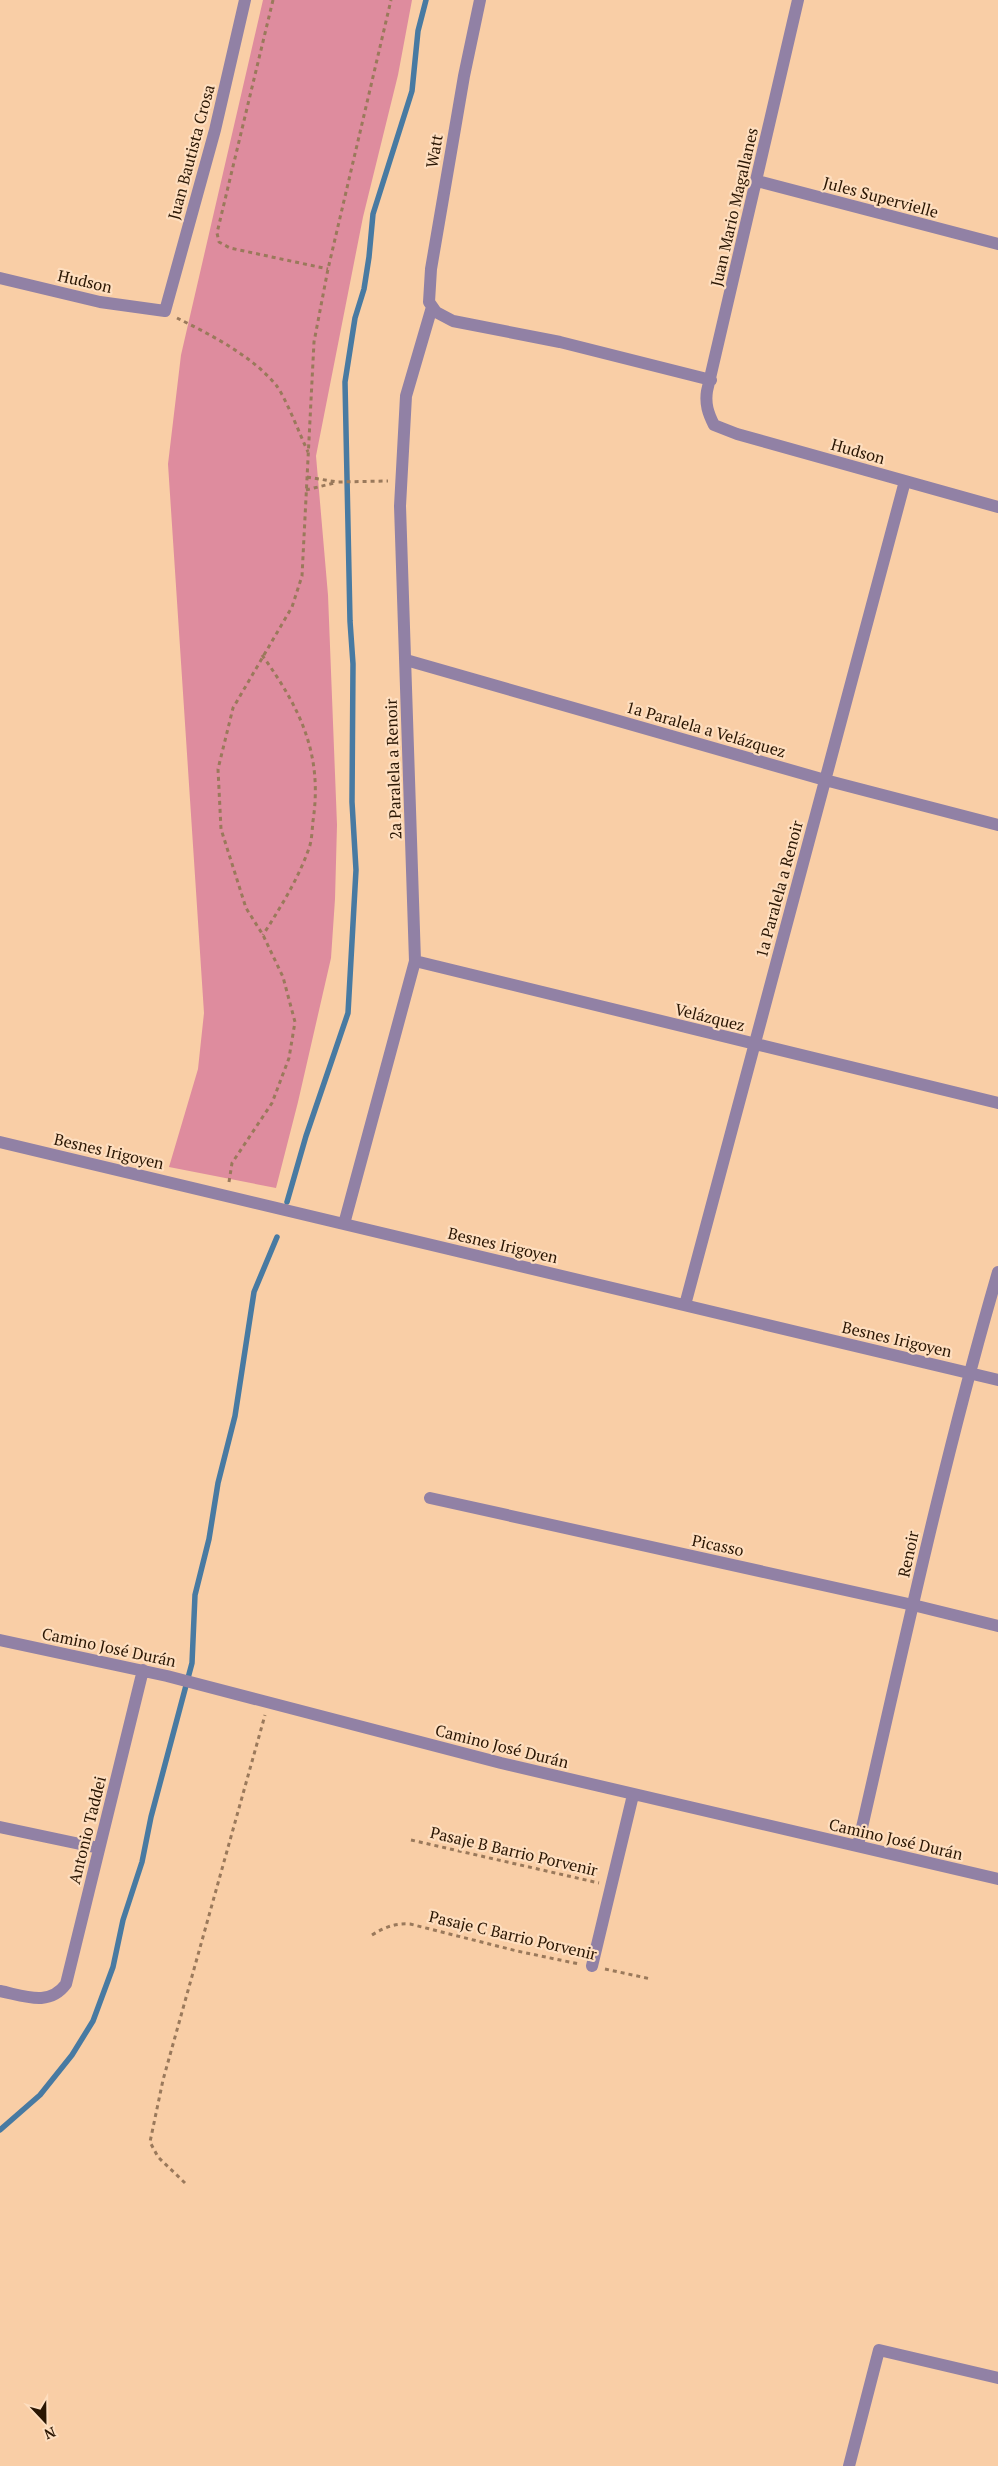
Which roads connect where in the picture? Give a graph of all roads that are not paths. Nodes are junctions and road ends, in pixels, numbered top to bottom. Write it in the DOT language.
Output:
graph roads {
  1 [pos="245,0"];
  2 [pos="480,0"];
  3 [pos="798,0"];
  4 [pos="757,181"];
  5 [pos="998,244"];
  6 [pos="0,278"];
  7 [pos="432,308"];
  8 [pos="165,311"];
  9 [pos="711,380"];
  10 [pos="712,421"];
  11 [pos="905,481"];
  12 [pos="998,507"];
  13 [pos="406,660"];
  14 [pos="825,780"];
  15 [pos="998,824"];
  16 [pos="415,961"];
  17 [pos="754,1045"];
  18 [pos="998,1104"];
  19 [pos="0,1142"];
  20 [pos="344,1224"];
  21 [pos="998,1272"];
  22 [pos="685,1305"];
  23 [pos="969,1373"];
  24 [pos="998,1380"];
  25 [pos="430,1498"];
  26 [pos="913,1604"];
  27 [pos="998,1626"];
  28 [pos="0,1640"];
  29 [pos="143,1670"];
  30 [pos="634,1795"];
  31 [pos="0,1827"];
  32 [pos="858,1845"];
  33 [pos="99,1848"];
  34 [pos="998,1879"];
  35 [pos="592,1966"];
  36 [pos="0,1991"];
  37 [pos="998,2378"];
  38 [pos="849,2466"];
  1 -- 8 [label="street, Juan Bautista Crosa"];
  2 -- 7 [label="street, Watt"];
  3 -- 4 [label="street, Juan Mario Magallanes"];
  4 -- 5 [label="street, Jules Supervielle"];
  4 -- 9 [label="street, Juan Mario Magallanes"];
  6 -- 8 [label="street, Hudson"];
  7 -- 9 [label="street"];
  7 -- 13 [label="street, 2a Paralela a Renoir"];
  9 -- 10 [label="street, Juan Mario Magallanes"];
  10 -- 11 [label="street, Hudson"];
  11 -- 12 [label="street, Hudson"];
  11 -- 14 [label="street, 1a Paralela a Renoir"];
  13 -- 14 [label="street, 1a Paralela a Velázquez"];
  13 -- 16 [label="street, 2a Paralela a Renoir"];
  14 -- 15 [label="street, 1a Paralela a Velázquez"];
  14 -- 17 [label="street, 1a Paralela a Renoir"];
  16 -- 17 [label="street, Velázquez"];
  16 -- 20 [label="street, 2a Paralela a Renoir"];
  17 -- 18 [label="street, Velázquez"];
  17 -- 22 [label="street, 1a Paralela a Renoir"];
  19 -- 20 [label="street, Besnes Irigoyen"];
  20 -- 22 [label="street, Besnes Irigoyen"];
  21 -- 23 [label="street, Renoir"];
  22 -- 23 [label="street, Besnes Irigoyen"];
  23 -- 24 [label="street, Besnes Irigoyen"];
  23 -- 26 [label="street, Renoir"];
  25 -- 26 [label="street, Picasso"];
  26 -- 27 [label="street, Picasso"];
  26 -- 32 [label="street, Renoir"];
  28 -- 29 [label="street, Camino José Durán"];
  29 -- 30 [label="street, Camino José Durán"];
  29 -- 33 [label="street, Antonio Taddei"];
  30 -- 32 [label="street, Camino José Durán"];
  30 -- 35 [label="street"];
  31 -- 33 [label="street"];
  32 -- 34 [label="street, Camino José Durán"];
  33 -- 36 [label="street, Antonio Taddei"];
  37 -- 38 [label="street"];
}
